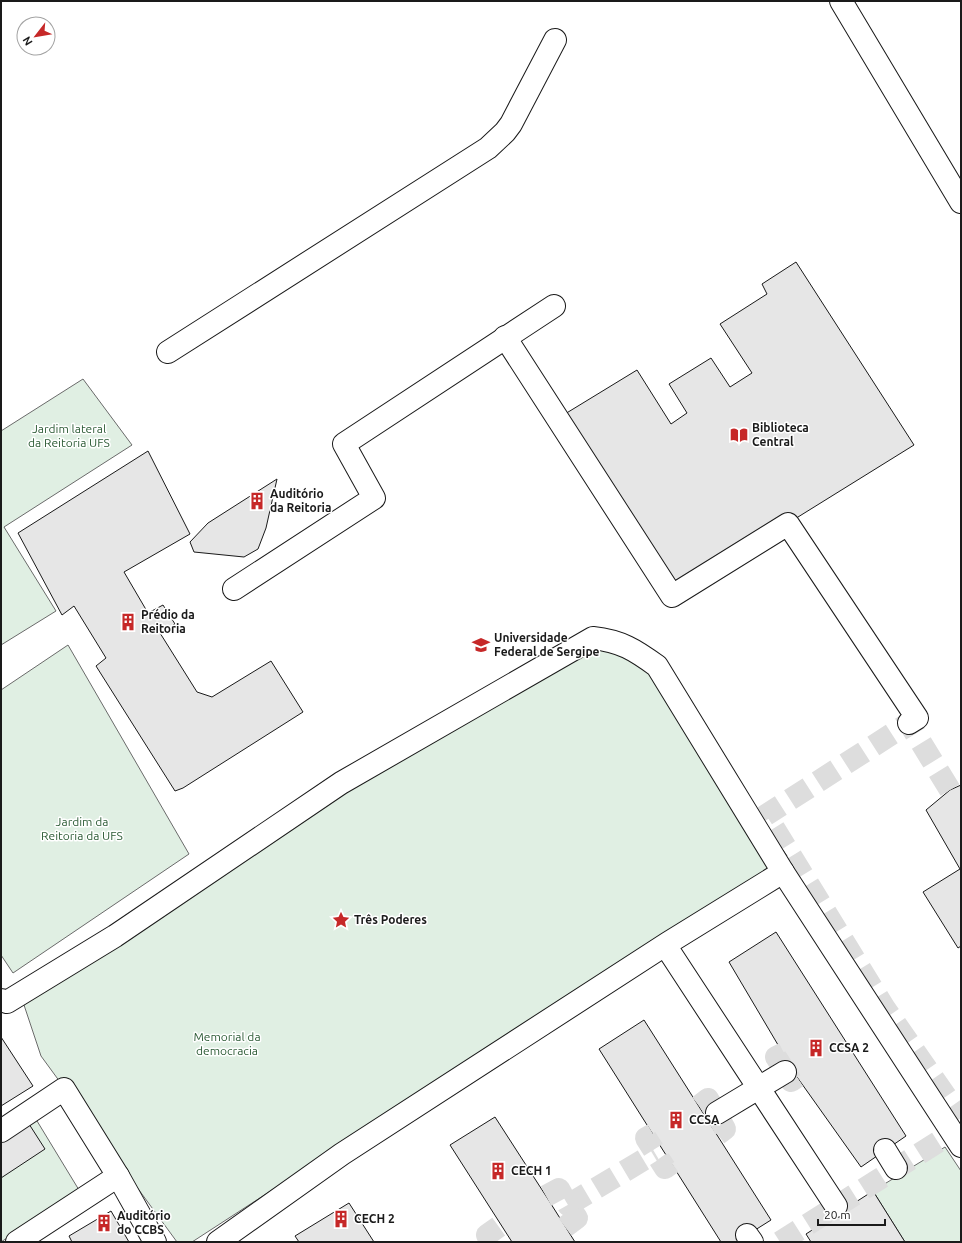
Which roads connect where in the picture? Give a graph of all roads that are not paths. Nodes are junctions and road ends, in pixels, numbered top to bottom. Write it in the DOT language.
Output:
graph roads {
  1 [pos="841,1"];
  2 [pos="555,40"];
  3 [pos="961,202"];
  4 [pos="554,306"];
  5 [pos="505,337"];
  6 [pos="168,352"];
  7 [pos="234,589"];
  8 [pos="909,723"];
  9 [pos="783,872"];
  10 [pos="671,954"];
  11 [pos="1,1000"];
  12 [pos="785,1072"];
  13 [pos="759,1088"];
  14 [pos="717,1113"];
  15 [pos="1,1131"];
  16 [pos="961,1146"];
  17 [pos="118,1176"];
  18 [pos="836,1206"];
  19 [pos="17,1242"];
  20 [pos="155,1242"];
  21 [pos="218,1242"];
  1 -- 3 [label="street"];
  2 -- 6 [label="street"];
  4 -- 5 [label="street"];
  5 -- 7 [label="street"];
  5 -- 8 [label="street"];
  9 -- 11 [label="street"];
  9 -- 16 [label="street"];
  9 -- 21 [label="street"];
  10 -- 13 [label="street"];
  12 -- 13 [label="street"];
  13 -- 14 [label="street"];
  13 -- 18 [label="street"];
  15 -- 17 [label="street"];
  17 -- 19 [label="street"];
  17 -- 20 [label="street"];
}
